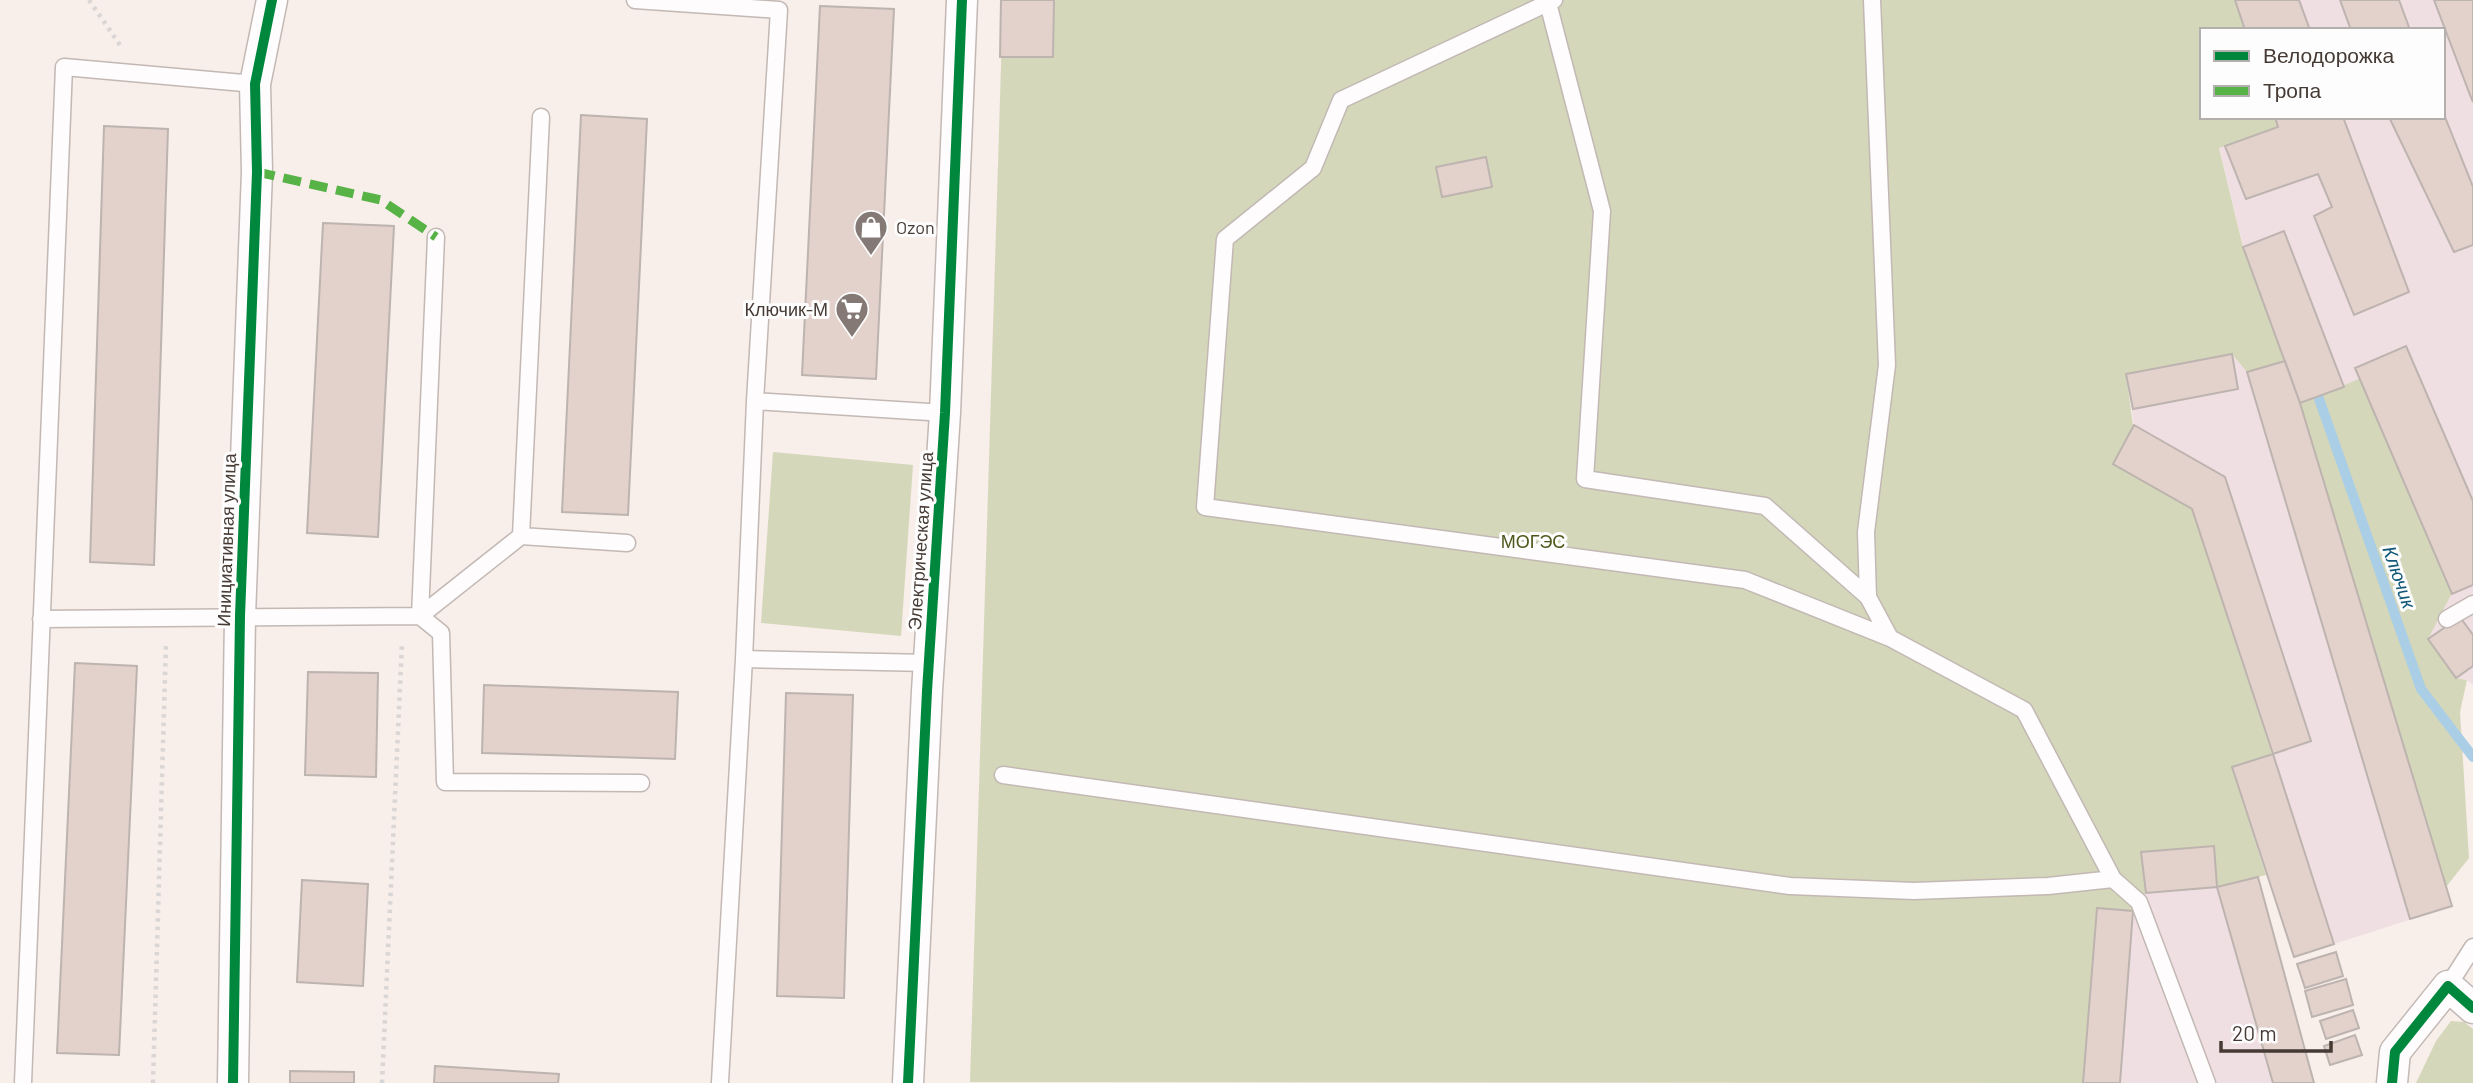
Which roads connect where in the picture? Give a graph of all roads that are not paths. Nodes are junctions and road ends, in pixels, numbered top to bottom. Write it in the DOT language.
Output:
graph roads {
  1 [pos="272,0"];
  2 [pos="635,0"];
  3 [pos="961,0"];
  4 [pos="1872,0"];
  5 [pos="1551,1"];
  6 [pos="255,84"];
  7 [pos="541,117"];
  8 [pos="436,237"];
  9 [pos="755,401"];
  10 [pos="945,413"];
  11 [pos="521,536"];
  12 [pos="627,543"];
  13 [pos="1868,597"];
  14 [pos="2473,604"];
  15 [pos="240,616"];
  16 [pos="412,616"];
  17 [pos="41,619"];
  18 [pos="2447,619"];
  19 [pos="1890,638"];
  20 [pos="744,659"];
  21 [pos="929,663"];
  22 [pos="1003,775"];
  23 [pos="641,783"];
  24 [pos="2113,879"];
  25 [pos="2473,947"];
  26 [pos="2448,986"];
  27 [pos="2473,1008"];
  28 [pos="23,1083"];
  29 [pos="233,1083"];
  30 [pos="720,1083"];
  31 [pos="731,1083"];
  32 [pos="908,1083"];
  33 [pos="2207,1083"];
  34 [pos="2392,1083"];
  1 -- 6 [label="street, Инициативная улица"];
  2 -- 9 [label="lane"];
  3 -- 10 [label="street, Электрическая улица"];
  4 -- 13 [label="lane"];
  5 -- 13 [label="lane"];
  5 -- 19 [label="lane"];
  6 -- 15 [label="street, Инициативная улица"];
  6 -- 17 [label="lane"];
  7 -- 11 [label="lane"];
  8 -- 16 [label="lane"];
  9 -- 10 [label="lane"];
  9 -- 20 [label="lane"];
  10 -- 21 [label="street, Электрическая улица"];
  11 -- 12 [label="lane"];
  11 -- 16 [label="lane"];
  13 -- 19 [label="lane"];
  14 -- 18 [label="lane"];
  15 -- 16 [label="lane"];
  15 -- 17 [label="lane"];
  15 -- 29 [label="street, Инициативная улица"];
  16 -- 23 [label="lane"];
  17 -- 28 [label="lane"];
  19 -- 24 [label="lane"];
  20 -- 21 [label="lane"];
  20 -- 30 [label="lane"];
  21 -- 32 [label="street, Электрическая улица"];
  22 -- 24 [label="lane"];
  24 -- 33 [label="lane"];
  25 -- 26 [label="lane"];
  26 -- 27 [label="street"];
  26 -- 34 [label="street"];
  30 -- 31 [label="lane"];
}
